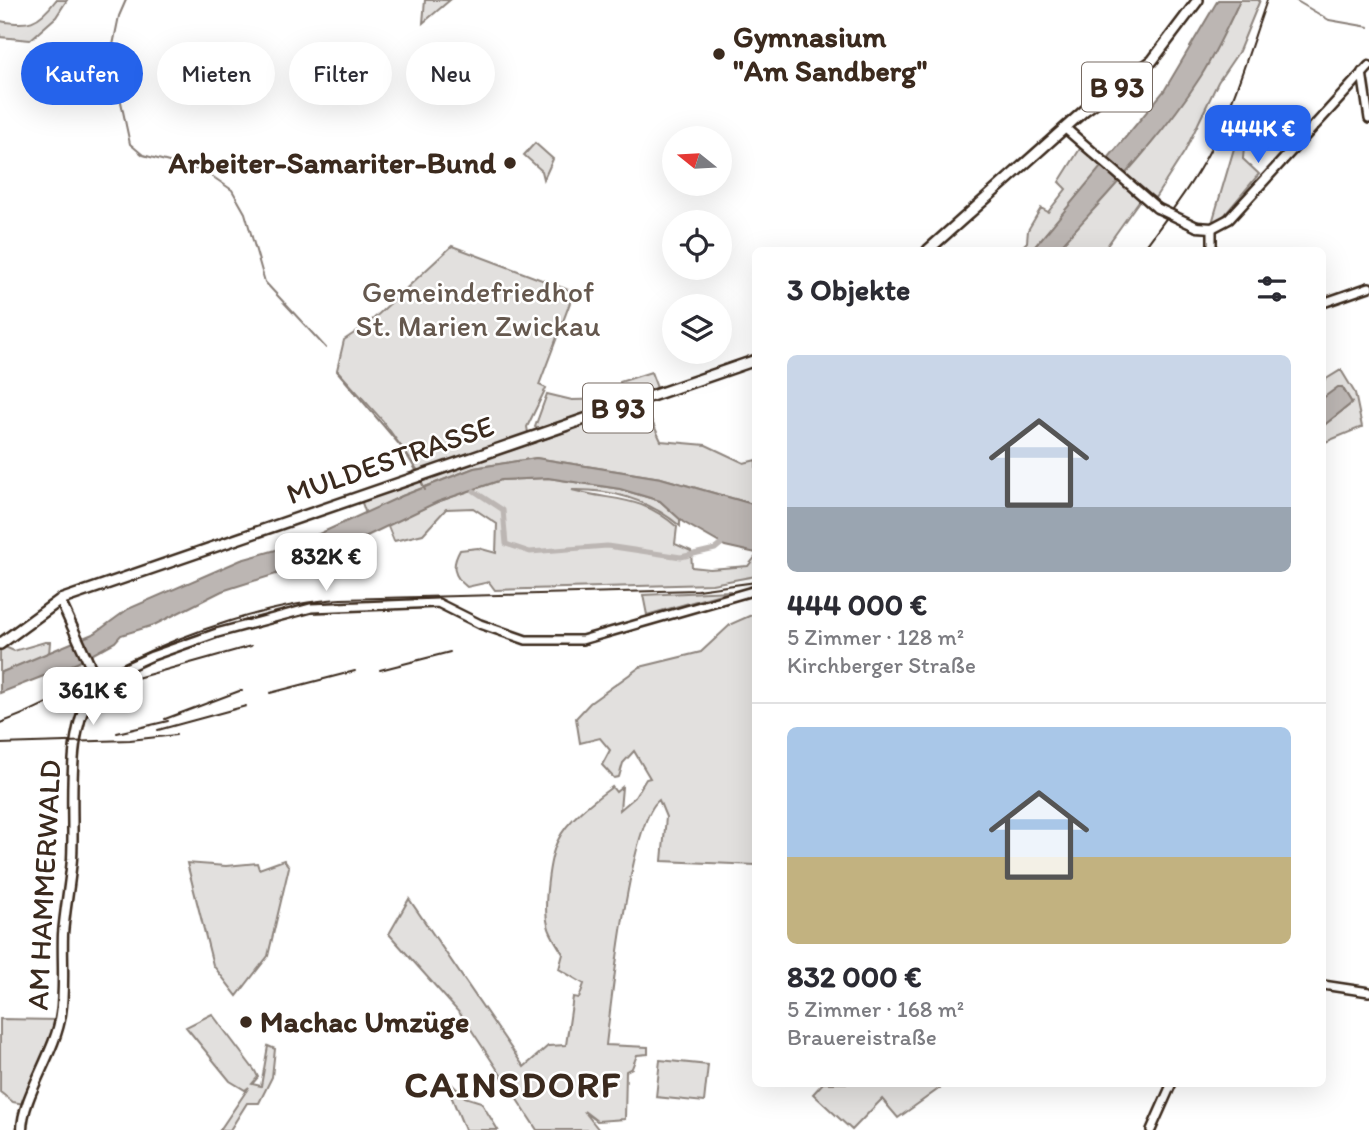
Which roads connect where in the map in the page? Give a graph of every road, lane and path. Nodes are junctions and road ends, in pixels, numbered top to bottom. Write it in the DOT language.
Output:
graph roads {
  1 [pos="1198,0"];
  2 [pos="1366,69"];
  3 [pos="1369,119"];
  4 [pos="1065,128"];
  5 [pos="1212,228"];
  6 [pos="931,247"];
  7 [pos="1212,247"];
  8 [pos="1369,287"];
  9 [pos="1326,302"];
  10 [pos="752,361"];
  11 [pos="752,591"];
  12 [pos="60,600"];
  13 [pos="0,644"];
  14 [pos="96,681"];
  15 [pos="1326,985"];
  16 [pos="1369,992"];
  17 [pos="1170,1087"];
  18 [pos="22,1130"];
  19 [pos="1152,1130"];
  1 -- 4 [label="main road, B 93"];
  2 -- 3 [label="street"];
  2 -- 5 [label="main road"];
  4 -- 5 [label="main road, bridge"];
  4 -- 6 [label="main road, B 93"];
  5 -- 7 [label="street"];
  8 -- 9 [label="street"];
  10 -- 12 [label="main road, MULDESTRASSE / B 93"];
  11 -- 14 [label="street"];
  12 -- 13 [label="main road, MULDESTRASSE / B 93"];
  12 -- 14 [label="main road"];
  14 -- 18 [label="main road, AM HAMMERWALD"];
  15 -- 16 [label="street"];
  17 -- 19 [label="street"];
}
